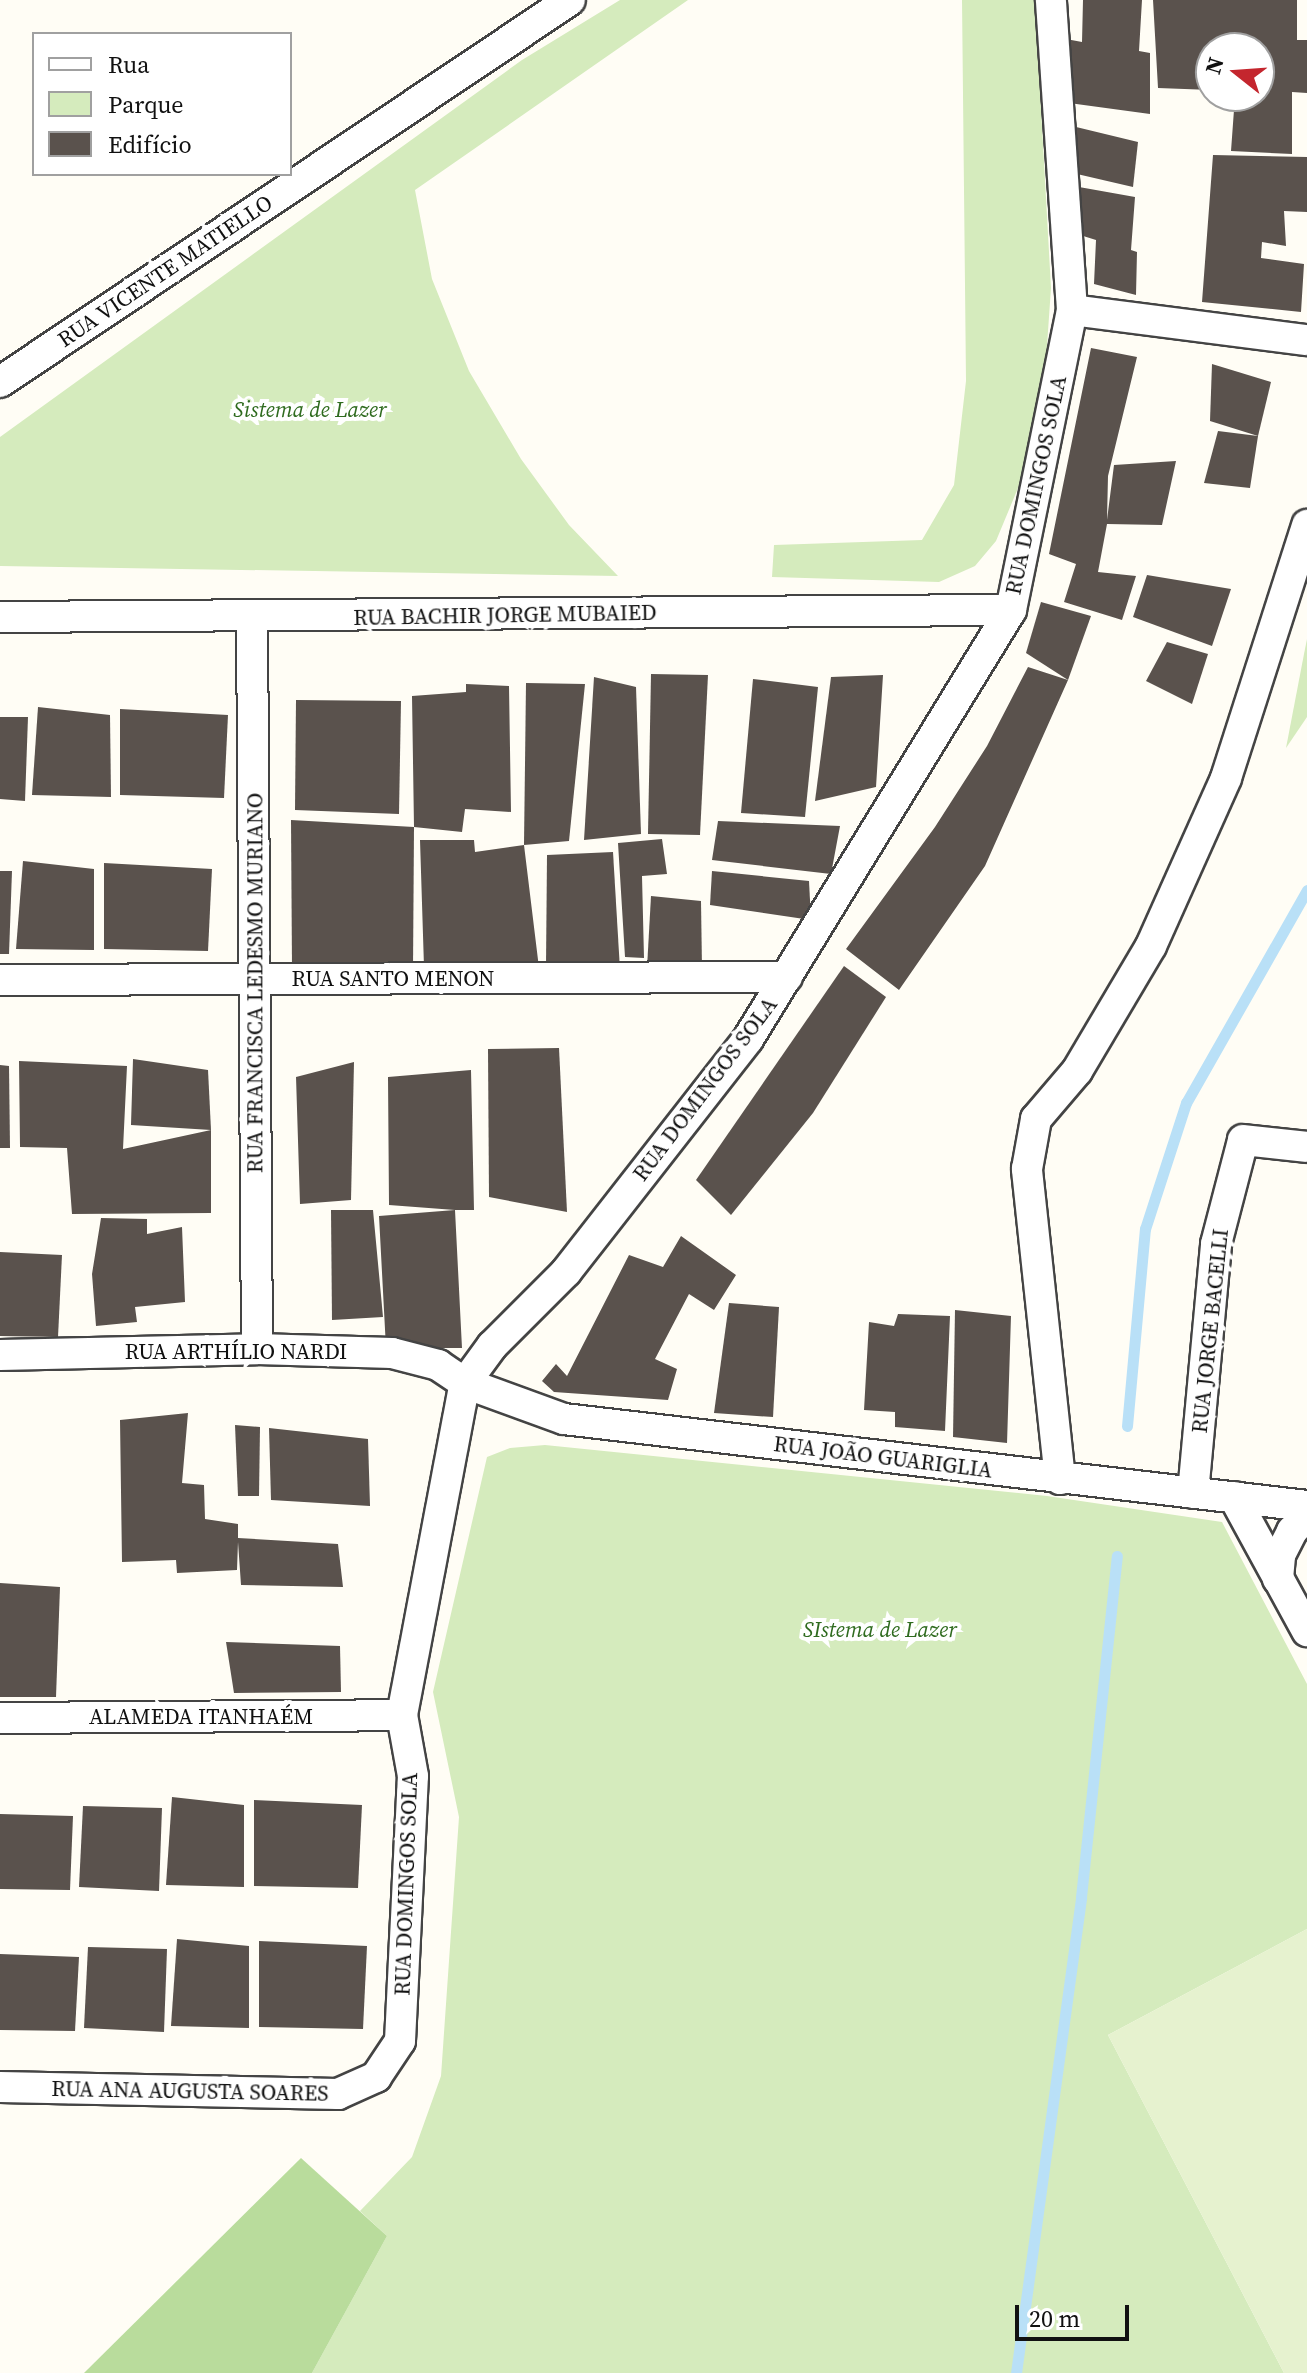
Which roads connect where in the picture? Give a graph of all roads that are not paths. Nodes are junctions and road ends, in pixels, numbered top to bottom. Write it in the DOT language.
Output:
graph roads {
  1 [pos="570,0"];
  2 [pos="1051,0"];
  3 [pos="1072,310"];
  4 [pos="1307,340"];
  5 [pos="0,382"];
  6 [pos="1307,525"];
  7 [pos="1011,610"];
  8 [pos="0,617"];
  9 [pos="252,618"];
  10 [pos="787,977"];
  11 [pos="256,979"];
  12 [pos="0,980"];
  13 [pos="1307,1147"];
  14 [pos="257,1349"];
  15 [pos="0,1355"];
  16 [pos="465,1383"];
  17 [pos="1060,1479"];
  18 [pos="1193,1493"];
  19 [pos="1234,1497"];
  20 [pos="1307,1506"];
  21 [pos="1307,1516"];
  22 [pos="1278,1579"];
  23 [pos="1307,1631"];
  24 [pos="402,1715"];
  25 [pos="0,1718"];
  26 [pos="376,2077"];
  27 [pos="0,2087"];
  1 -- 5 [label="street, RUA VICENTE MATIELLO"];
  2 -- 3 [label="street, RUA DOMINGOS SOLA"];
  3 -- 4 [label="street"];
  3 -- 7 [label="street, RUA DOMINGOS SOLA"];
  6 -- 17 [label="street"];
  7 -- 9 [label="street, RUA BACHIR JORGE MUBAIED"];
  7 -- 10 [label="street, RUA DOMINGOS SOLA"];
  8 -- 9 [label="street, RUA BACHIR JORGE MUBAIED"];
  9 -- 11 [label="street, RUA FRANCISCA LEDESMO MURIANO"];
  10 -- 11 [label="street, RUA SANTO MENON"];
  10 -- 16 [label="street, RUA DOMINGOS SOLA"];
  11 -- 12 [label="street, RUA SANTO MENON"];
  11 -- 14 [label="street, RUA FRANCISCA LEDESMO MURIANO"];
  13 -- 18 [label="street, RUA JORGE BACELLI"];
  14 -- 15 [label="street, RUA ARTHÍLIO NARDI"];
  14 -- 16 [label="street, RUA ARTHÍLIO NARDI"];
  16 -- 17 [label="street, RUA JOÃO GUARIGLIA"];
  16 -- 24 [label="street, RUA DOMINGOS SOLA"];
  17 -- 18 [label="street, RUA JOÃO GUARIGLIA"];
  18 -- 19 [label="street, RUA JOÃO GUARIGLIA"];
  19 -- 20 [label="street, RUA JOÃO GUARIGLIA"];
  19 -- 22 [label="street"];
  21 -- 22 [label="street"];
  22 -- 23 [label="street"];
  24 -- 25 [label="street, ALAMEDA ITANHAÉM"];
  24 -- 26 [label="street, RUA DOMINGOS SOLA"];
  26 -- 27 [label="street, RUA ANA AUGUSTA SOARES"];
}
